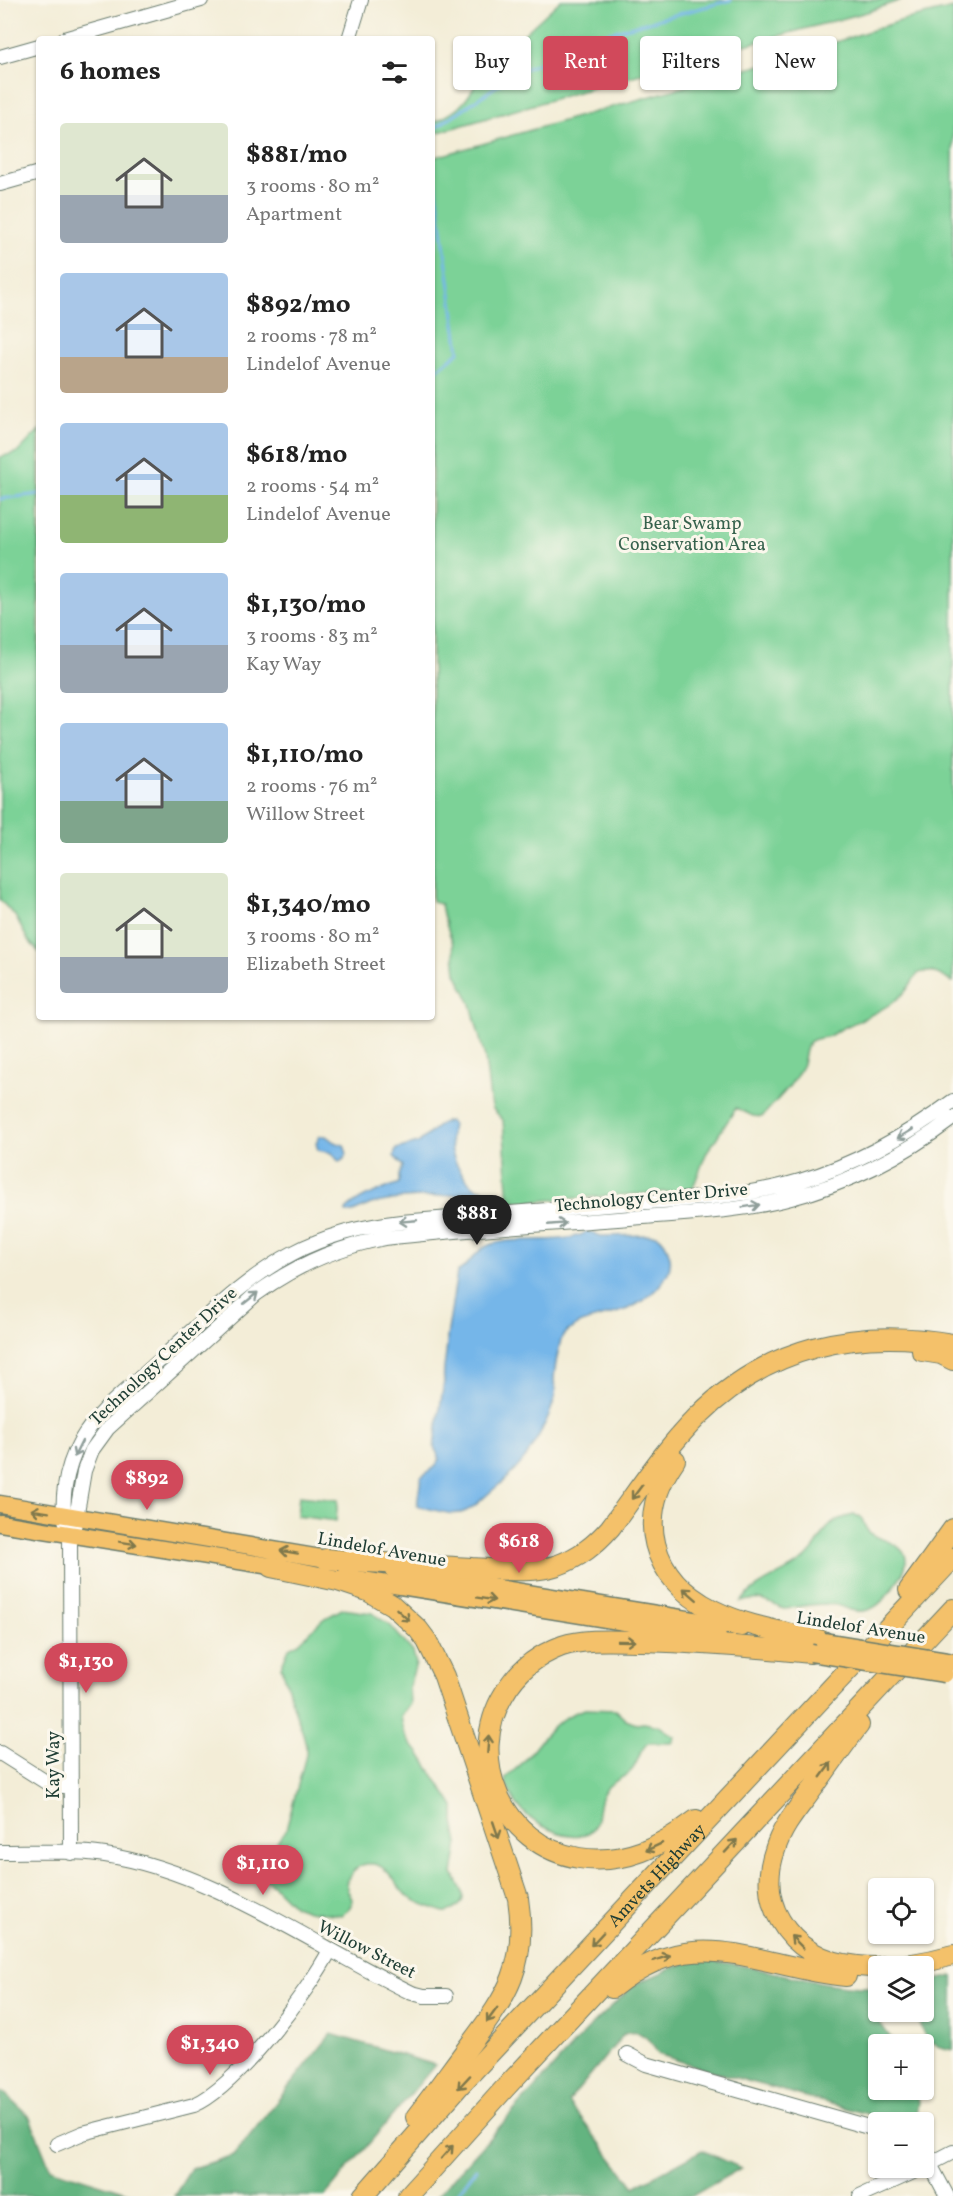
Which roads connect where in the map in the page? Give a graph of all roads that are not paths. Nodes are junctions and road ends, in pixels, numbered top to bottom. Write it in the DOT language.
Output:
graph roads {
  1 [pos="201,0"];
  2 [pos="361,0"];
  3 [pos="75,36"];
  4 [pos="350,36"];
  5 [pos="36,47"];
  6 [pos="0,57"];
  7 [pos="36,174"];
  8 [pos="0,184"];
  9 [pos="953,1101"];
  10 [pos="953,1118"];
  11 [pos="953,1344"];
  12 [pos="953,1360"];
  13 [pos="0,1504"];
  14 [pos="71,1516"];
  15 [pos="0,1523"];
  16 [pos="953,1529"];
  17 [pos="70,1534"];
  18 [pos="953,1558"];
  19 [pos="326,1559"];
  20 [pos="271,1567"];
  21 [pos="953,1609"];
  22 [pos="919,1646"];
  23 [pos="817,1647"];
  24 [pos="849,1670"];
  25 [pos="951,1672"];
  26 [pos="780,1743"];
  27 [pos="0,1754"];
  28 [pos="71,1787"];
  29 [pos="0,1852"];
  30 [pos="71,1853"];
  31 [pos="330,1950"];
  32 [pos="953,1955"];
  33 [pos="953,1967"];
  34 [pos="934,1971"];
  35 [pos="868,1976"];
  36 [pos="446,1996"];
  37 [pos="627,2054"];
  38 [pos="505,2088"];
  39 [pos="868,2127"];
  40 [pos="57,2144"];
  41 [pos="953,2152"];
  42 [pos="934,2159"];
  43 [pos="934,2176"];
  44 [pos="895,2178"];
  45 [pos="358,2196"];
  46 [pos="363,2196"];
  47 [pos="408,2196"];
  48 [pos="860,2196"];
  49 [pos="947,2196"];
  1 -- 3 [label="street"];
  2 -- 4 [label="street"];
  5 -- 6 [label="street"];
  7 -- 8 [label="street"];
  9 -- 14 [label="street, Technology Center Drive, one-way"];
  14 -- 10 [label="street, Technology Center Drive, one-way"];
  11 -- 19 [label="highway, one-way"];
  23 -- 12 [label="highway, one-way"];
  14 -- 13 [label="main road, Lindelof Avenue, one-way"];
  14 -- 17 [label="street, Technology Center Drive"];
  19 -- 14 [label="main road, Lindelof Avenue, one-way"];
  15 -- 17 [label="main road, Lindelof Avenue"];
  16 -- 24 [label="highway"];
  17 -- 20 [label="main road, Lindelof Avenue, one-way"];
  17 -- 28 [label="street, Kay Way"];
  18 -- 24 [label="highway, Amvets Highway"];
  19 -- 23 [label="main road, Lindelof Avenue"];
  20 -- 23 [label="main road, Lindelof Avenue, one-way"];
  20 -- 45 [label="highway, one-way"];
  21 -- 22 [label="highway, Amvets Highway"];
  32 -- 22 [label="highway, one-way"];
  38 -- 22 [label="highway, Amvets Highway, one-way"];
  23 -- 25 [label="main road, Lindelof Avenue, bridge"];
  26 -- 23 [label="highway, one-way"];
  24 -- 26 [label="highway, Amvets Highway"];
  26 -- 46 [label="highway, Amvets Highway, one-way"];
  27 -- 28 [label="street"];
  28 -- 30 [label="street, Kay Way"];
  29 -- 30 [label="street, Willow Street"];
  30 -- 31 [label="street, Willow Street"];
  31 -- 36 [label="street, Willow Street"];
  31 -- 40 [label="street"];
  33 -- 34 [label="highway"];
  38 -- 35 [label="highway, one-way"];
  37 -- 39 [label="street"];
  47 -- 38 [label="highway, Amvets Highway, one-way"];
  41 -- 42 [label="street"];
  43 -- 49 [label="street"];
  44 -- 48 [label="street"];
}
